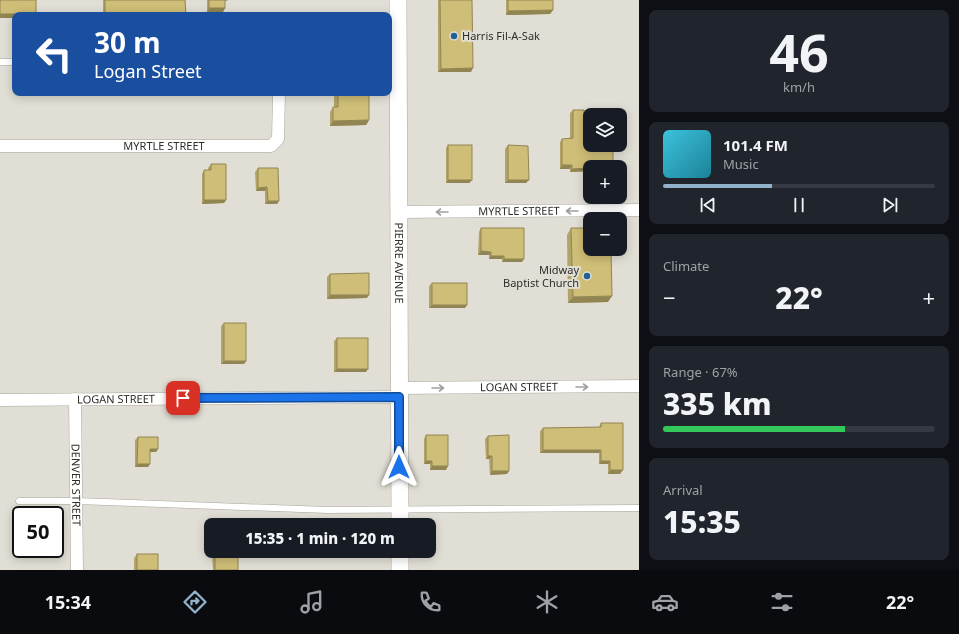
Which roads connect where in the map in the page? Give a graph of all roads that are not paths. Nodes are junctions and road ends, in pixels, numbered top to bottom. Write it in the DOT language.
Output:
graph roads {
  1 [pos="398,0"];
  2 [pos="393,59"];
  3 [pos="0,62"];
  4 [pos="12,62"];
  5 [pos="279,96"];
  6 [pos="0,146"];
  7 [pos="639,210"];
  8 [pos="399,212"];
  9 [pos="639,386"];
  10 [pos="399,392"];
  11 [pos="76,399"];
  12 [pos="0,400"];
  13 [pos="19,501"];
  14 [pos="76,501"];
  15 [pos="639,508"];
  16 [pos="400,517"];
  17 [pos="400,558"];
  18 [pos="77,570"];
  19 [pos="400,570"];
  1 -- 2 [label="main road, PIERRE AVENUE"];
  2 -- 8 [label="main road, PIERRE AVENUE"];
  3 -- 4 [label="lane"];
  5 -- 6 [label="street, MYRTLE STREET"];
  7 -- 8 [label="street, MYRTLE STREET, one-way"];
  8 -- 10 [label="main road, PIERRE AVENUE"];
  10 -- 9 [label="street, LOGAN STREET, one-way"];
  10 -- 11 [label="street, LOGAN STREET"];
  10 -- 16 [label="main road, PIERRE AVENUE"];
  11 -- 12 [label="street, LOGAN STREET"];
  11 -- 14 [label="street, DENVER STREET"];
  13 -- 14 [label="lane"];
  14 -- 16 [label="lane"];
  14 -- 18 [label="street, DENVER STREET"];
  15 -- 16 [label="lane"];
  17 -- 19 [label="main road"];
}
